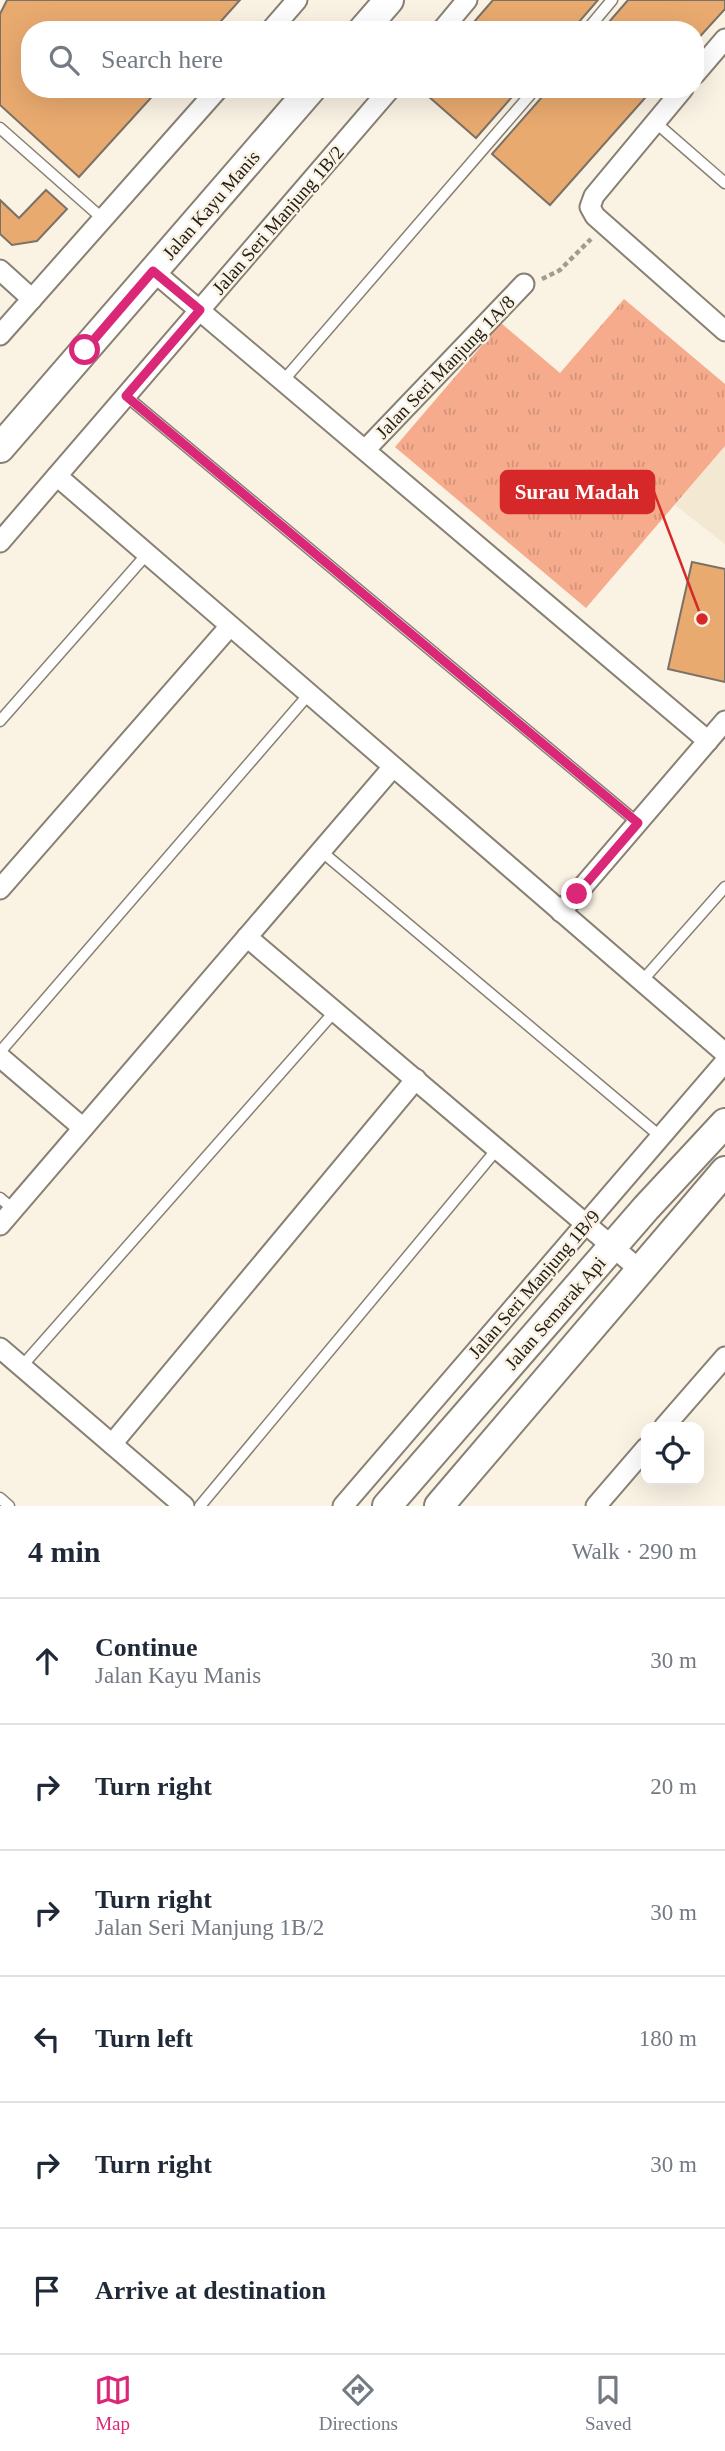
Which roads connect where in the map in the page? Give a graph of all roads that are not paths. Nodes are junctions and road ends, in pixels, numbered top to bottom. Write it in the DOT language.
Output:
graph roads {
  1 [pos="298,0"];
  2 [pos="389,0"];
  3 [pos="467,0"];
  4 [pos="612,0"];
  5 [pos="279,21"];
  6 [pos="371,21"];
  7 [pos="450,21"];
  8 [pos="594,21"];
  9 [pos="724,43"];
  10 [pos="704,64"];
  11 [pos="210,98"];
  12 [pos="304,98"];
  13 [pos="382,98"];
  14 [pos="527,98"];
  15 [pos="675,98"];
  16 [pos="655,122"];
  17 [pos="0,128"];
  18 [pos="725,183"];
  19 [pos="103,219"];
  20 [pos="0,270"];
  21 [pos="153,271"];
  22 [pos="524,284"];
  23 [pos="32,299"];
  24 [pos="200,310"];
  25 [pos="725,331"];
  26 [pos="0,334"];
  27 [pos="283,381"];
  28 [pos="126,396"];
  29 [pos="0,448"];
  30 [pos="365,450"];
  31 [pos="57,476"];
  32 [pos="0,542"];
  33 [pos="147,554"];
  34 [pos="230,626"];
  35 [pos="309,694"];
  36 [pos="0,721"];
  37 [pos="725,721"];
  38 [pos="708,741"];
  39 [pos="393,767"];
  40 [pos="638,823"];
  41 [pos="321,851"];
  42 [pos="725,887"];
  43 [pos="0,889"];
  44 [pos="561,912"];
  45 [pos="247,937"];
  46 [pos="642,981"];
  47 [pos="335,1012"];
  48 [pos="725,1053"];
  49 [pos="0,1054"];
  50 [pos="725,1062"];
  51 [pos="416,1079"];
  52 [pos="725,1123"];
  53 [pos="83,1128"];
  54 [pos="661,1137"];
  55 [pos="498,1148"];
  56 [pos="725,1171"];
  57 [pos="7,1204"];
  58 [pos="587,1223"];
  59 [pos="0,1225"];
  60 [pos="614,1245"];
  61 [pos="640,1270"];
  62 [pos="0,1348"];
  63 [pos="725,1357"];
  64 [pos="22,1366"];
  65 [pos="668,1422"];
  66 [pos="112,1444"];
  67 [pos="641,1454"];
  68 [pos="0,1498"];
  69 [pos="9,1506"];
  70 [pos="184,1506"];
  71 [pos="200,1506"];
  72 [pos="343,1506"];
  73 [pos="387,1506"];
  74 [pos="439,1506"];
  75 [pos="596,1506"];
  1 -- 5 [label="street"];
  2 -- 6 [label="street"];
  3 -- 7 [label="street"];
  4 -- 8 [label="lane"];
  9 -- 10 [label="street"];
  11 -- 19 [label="street"];
  12 -- 21 [label="street, Jalan Kayu Manis"];
  13 -- 24 [label="street, Jalan Seri Manjung 1B/2"];
  14 -- 27 [label="lane"];
  15 -- 16 [label="street"];
  16 -- 18 [label="lane"];
  16 -- 25 [label="street"];
  17 -- 19 [label="lane"];
  19 -- 23 [label="street"];
  20 -- 23 [label="street"];
  21 -- 24 [label="street"];
  21 -- 29 [label="street, Jalan Kayu Manis"];
  22 -- 30 [label="street, Jalan Seri Manjung 1A/8"];
  23 -- 26 [label="street"];
  24 -- 27 [label="street"];
  24 -- 28 [label="street, Jalan Seri Manjung 1B/2"];
  27 -- 30 [label="street"];
  28 -- 31 [label="street, Jalan Seri Manjung 1B/2"];
  28 -- 40 [label="lane"];
  30 -- 38 [label="street"];
  31 -- 32 [label="street, Jalan Seri Manjung 1B/2"];
  31 -- 33 [label="street"];
  33 -- 34 [label="street"];
  33 -- 36 [label="lane"];
  34 -- 35 [label="street"];
  34 -- 43 [label="street"];
  35 -- 39 [label="street"];
  35 -- 49 [label="lane"];
  37 -- 38 [label="street"];
  38 -- 40 [label="street"];
  39 -- 41 [label="street"];
  39 -- 44 [label="street"];
  40 -- 44 [label="street"];
  41 -- 45 [label="street"];
  41 -- 54 [label="lane"];
  42 -- 46 [label="lane"];
  44 -- 46 [label="street"];
  45 -- 47 [label="street"];
  45 -- 53 [label="street"];
  46 -- 48 [label="street"];
  47 -- 51 [label="street"];
  47 -- 64 [label="lane"];
  49 -- 53 [label="street"];
  50 -- 54 [label="street, Jalan Seri Manjung 1B/9"];
  51 -- 55 [label="street"];
  51 -- 66 [label="street"];
  52 -- 60 [label="street, Jalan Semarak Api"];
  53 -- 57 [label="street"];
  54 -- 58 [label="street, Jalan Seri Manjung 1B/9"];
  55 -- 58 [label="street"];
  55 -- 71 [label="lane"];
  56 -- 61 [label="street, Jalan Semarak Api"];
  57 -- 59 [label="street"];
  58 -- 60 [label="street"];
  58 -- 72 [label="street, Jalan Seri Manjung 1B/9"];
  60 -- 61 [label="street"];
  60 -- 73 [label="street, Jalan Semarak Api"];
  61 -- 74 [label="street, Jalan Semarak Api"];
  62 -- 64 [label="street"];
  63 -- 65 [label="street"];
  64 -- 66 [label="street"];
  66 -- 70 [label="street"];
  67 -- 75 [label="street"];
  68 -- 69 [label="lane"];
}
